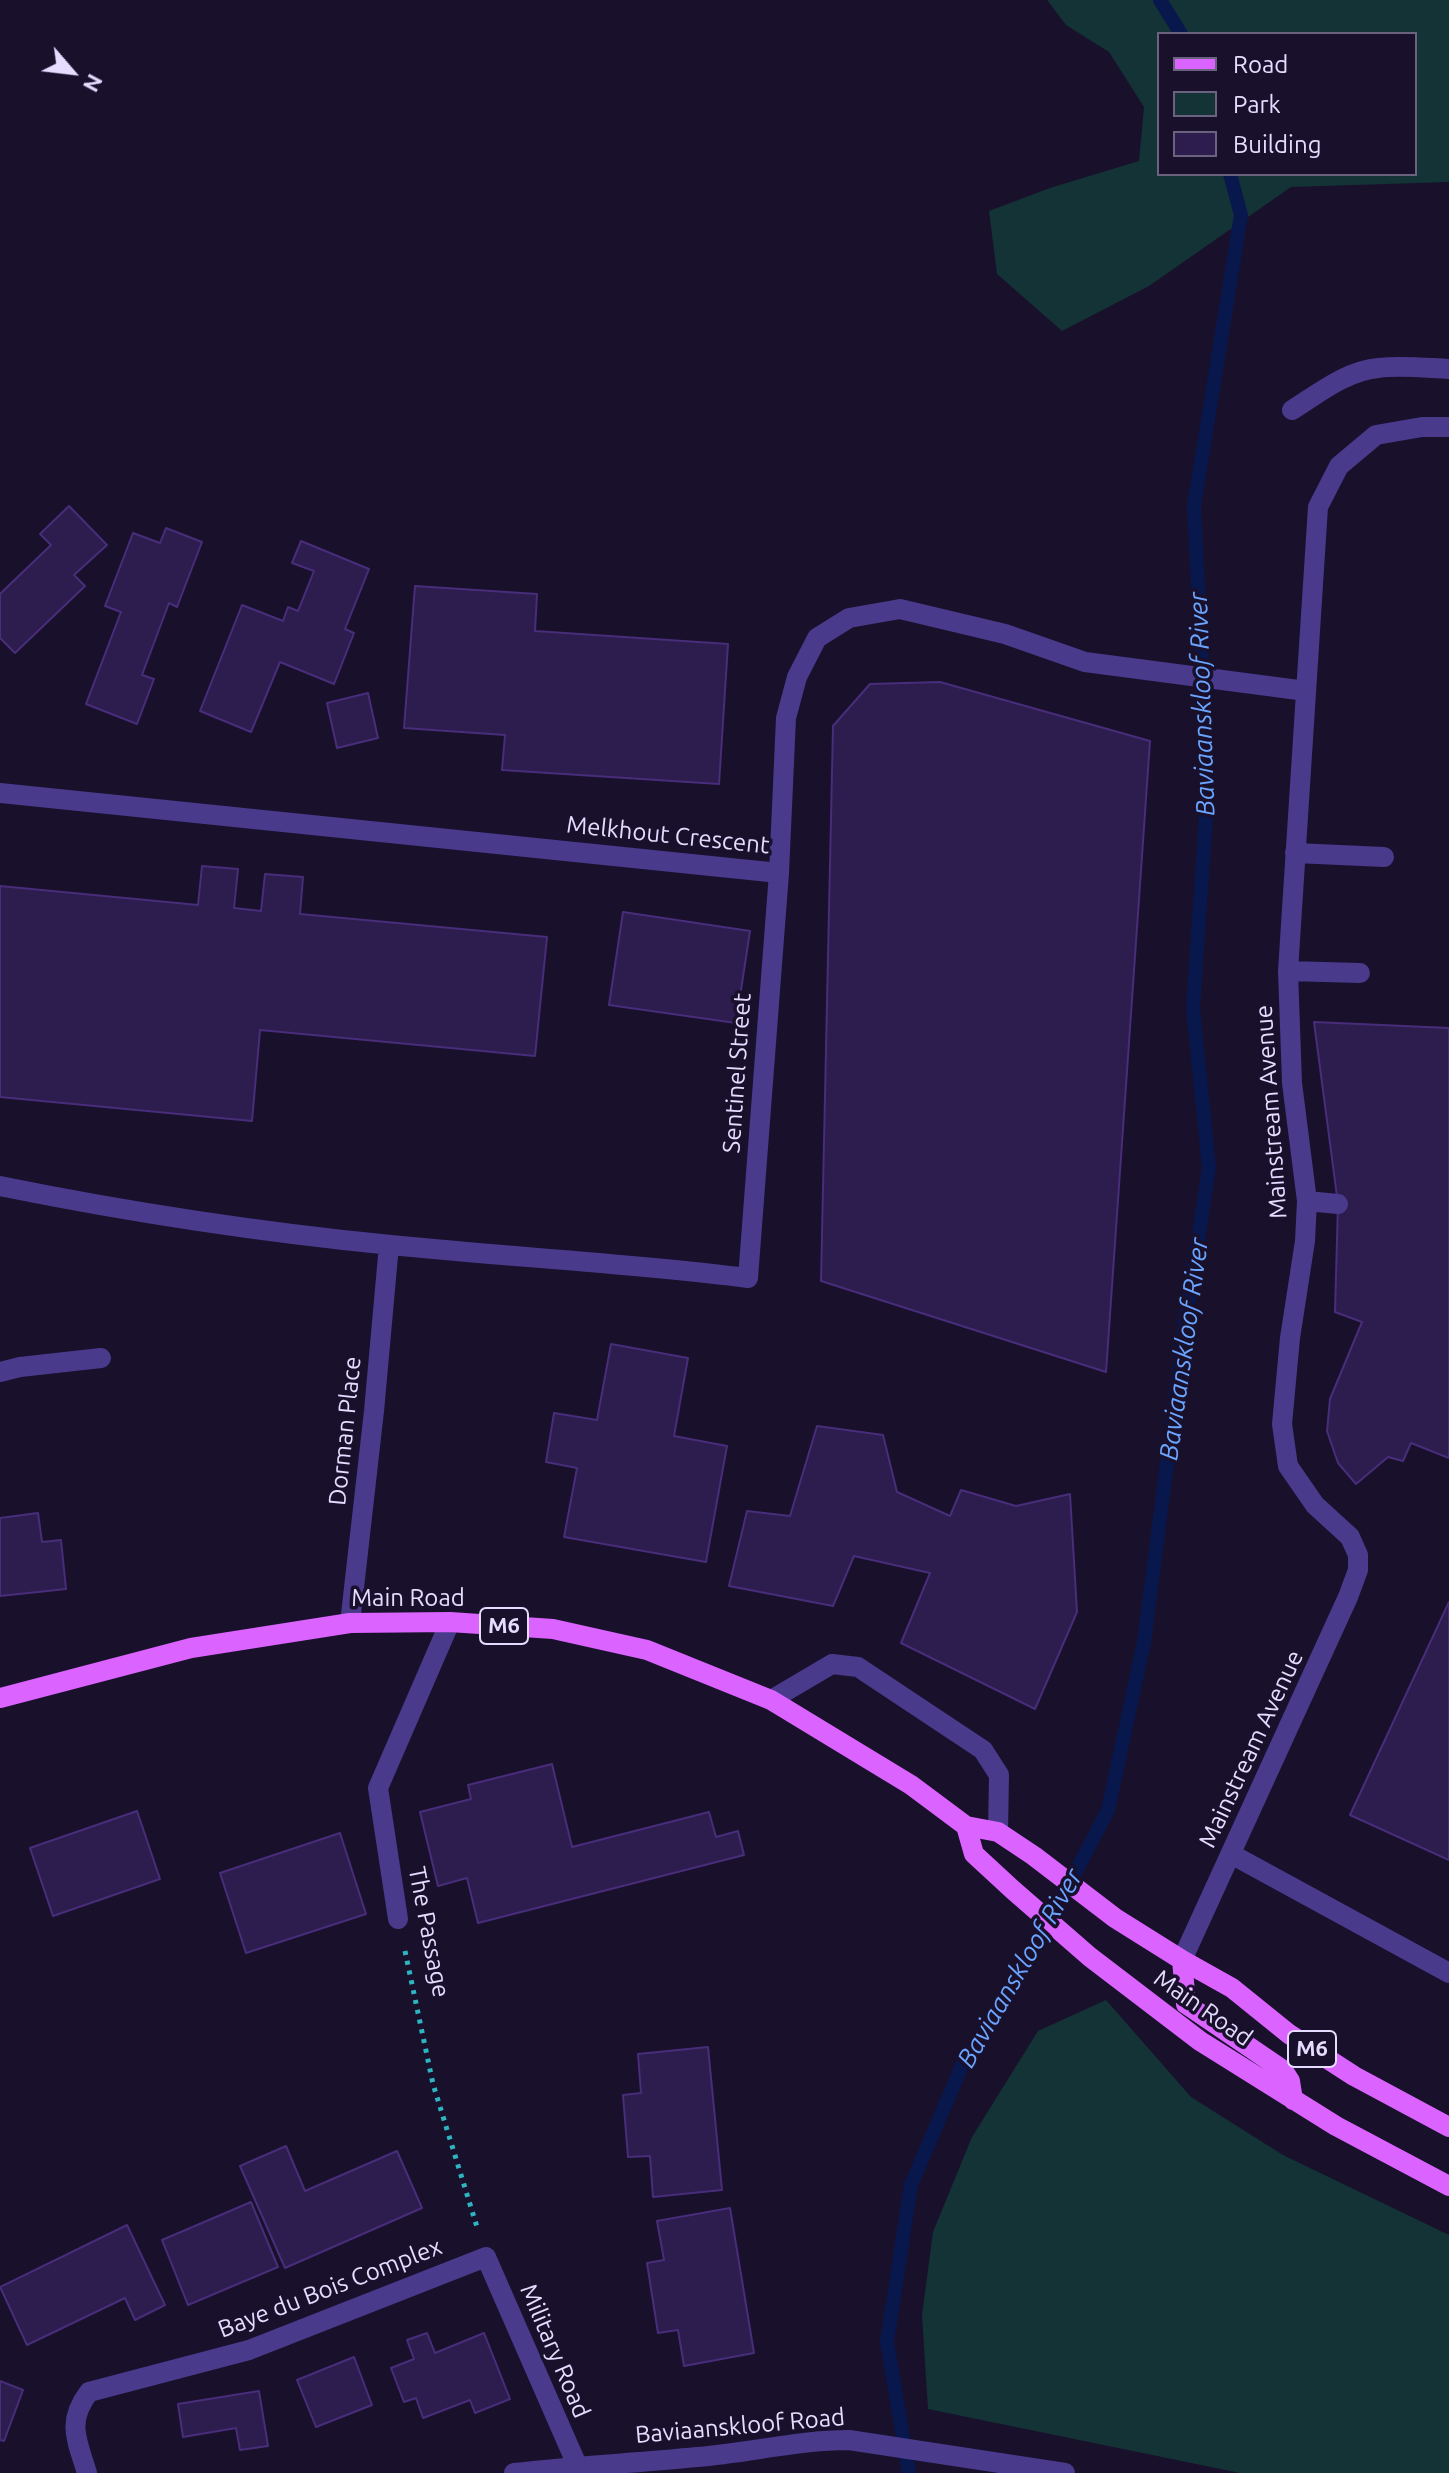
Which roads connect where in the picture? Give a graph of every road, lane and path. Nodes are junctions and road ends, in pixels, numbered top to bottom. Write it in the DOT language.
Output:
graph roads {
  1 [pos="1449,369"];
  2 [pos="1292,410"];
  3 [pos="1449,427"];
  4 [pos="1306,691"];
  5 [pos="0,793"];
  6 [pos="1295,853"];
  7 [pos="1384,857"];
  8 [pos="779,873"];
  9 [pos="1288,971"];
  10 [pos="1360,973"];
  11 [pos="0,1186"];
  12 [pos="1307,1201"];
  13 [pos="1338,1204"];
  14 [pos="389,1245"];
  15 [pos="101,1358"];
  16 [pos="0,1372"];
  17 [pos="450,1622"];
  18 [pos="350,1623"];
  19 [pos="0,1698"];
  20 [pos="771,1700"];
  21 [pos="966,1826"];
  22 [pos="998,1832"];
  23 [pos="1231,1854"];
  24 [pos="398,1919"];
  25 [pos="1182,1960"];
  26 [pos="1449,1973"];
  27 [pos="1293,2100"];
  28 [pos="1449,2127"];
  29 [pos="1449,2186"];
  30 [pos="486,2257"];
  31 [pos="577,2465"];
  32 [pos="700,2465"];
  33 [pos="87,2473"];
  34 [pos="514,2473"];
  35 [pos="1065,2473"];
  1 -- 2 [label="street"];
  3 -- 4 [label="street, Mainstream Avenue"];
  4 -- 6 [label="street, Mainstream Avenue"];
  4 -- 8 [label="street, Melkhout Crescent"];
  5 -- 8 [label="street, Melkhout Crescent"];
  6 -- 7 [label="street"];
  6 -- 9 [label="street, Mainstream Avenue"];
  8 -- 14 [label="street, Sentinel Street"];
  9 -- 10 [label="street"];
  9 -- 12 [label="street, Mainstream Avenue"];
  11 -- 14 [label="street"];
  12 -- 13 [label="street"];
  12 -- 23 [label="street, Mainstream Avenue"];
  14 -- 18 [label="street, Dorman Place"];
  15 -- 16 [label="street"];
  17 -- 18 [label="main road, Main Road / M6"];
  17 -- 20 [label="main road, Main Road / M6"];
  17 -- 24 [label="street, The Passage"];
  18 -- 19 [label="main road, Main Road / M6"];
  20 -- 21 [label="main road, Main Road / M6"];
  20 -- 22 [label="street"];
  21 -- 22 [label="main road, Main Road / M6"];
  21 -- 27 [label="main road, Main Road / M6"];
  22 -- 25 [label="main road, Main Road / M6"];
  23 -- 25 [label="street, Mainstream Avenue"];
  23 -- 26 [label="street"];
  24 -- 30 [label="path, The Passage"];
  25 -- 27 [label="main road"];
  25 -- 28 [label="main road, Main Road / M6"];
  27 -- 29 [label="main road, Main Road / M6"];
  30 -- 31 [label="street, Military Road"];
  30 -- 33 [label="street, Baye du Bois Complex"];
  31 -- 32 [label="street, Baviaanskloof Road"];
  31 -- 34 [label="street, Baviaanskloof Road"];
  32 -- 35 [label="street, Baviaanskloof Road"];
}
